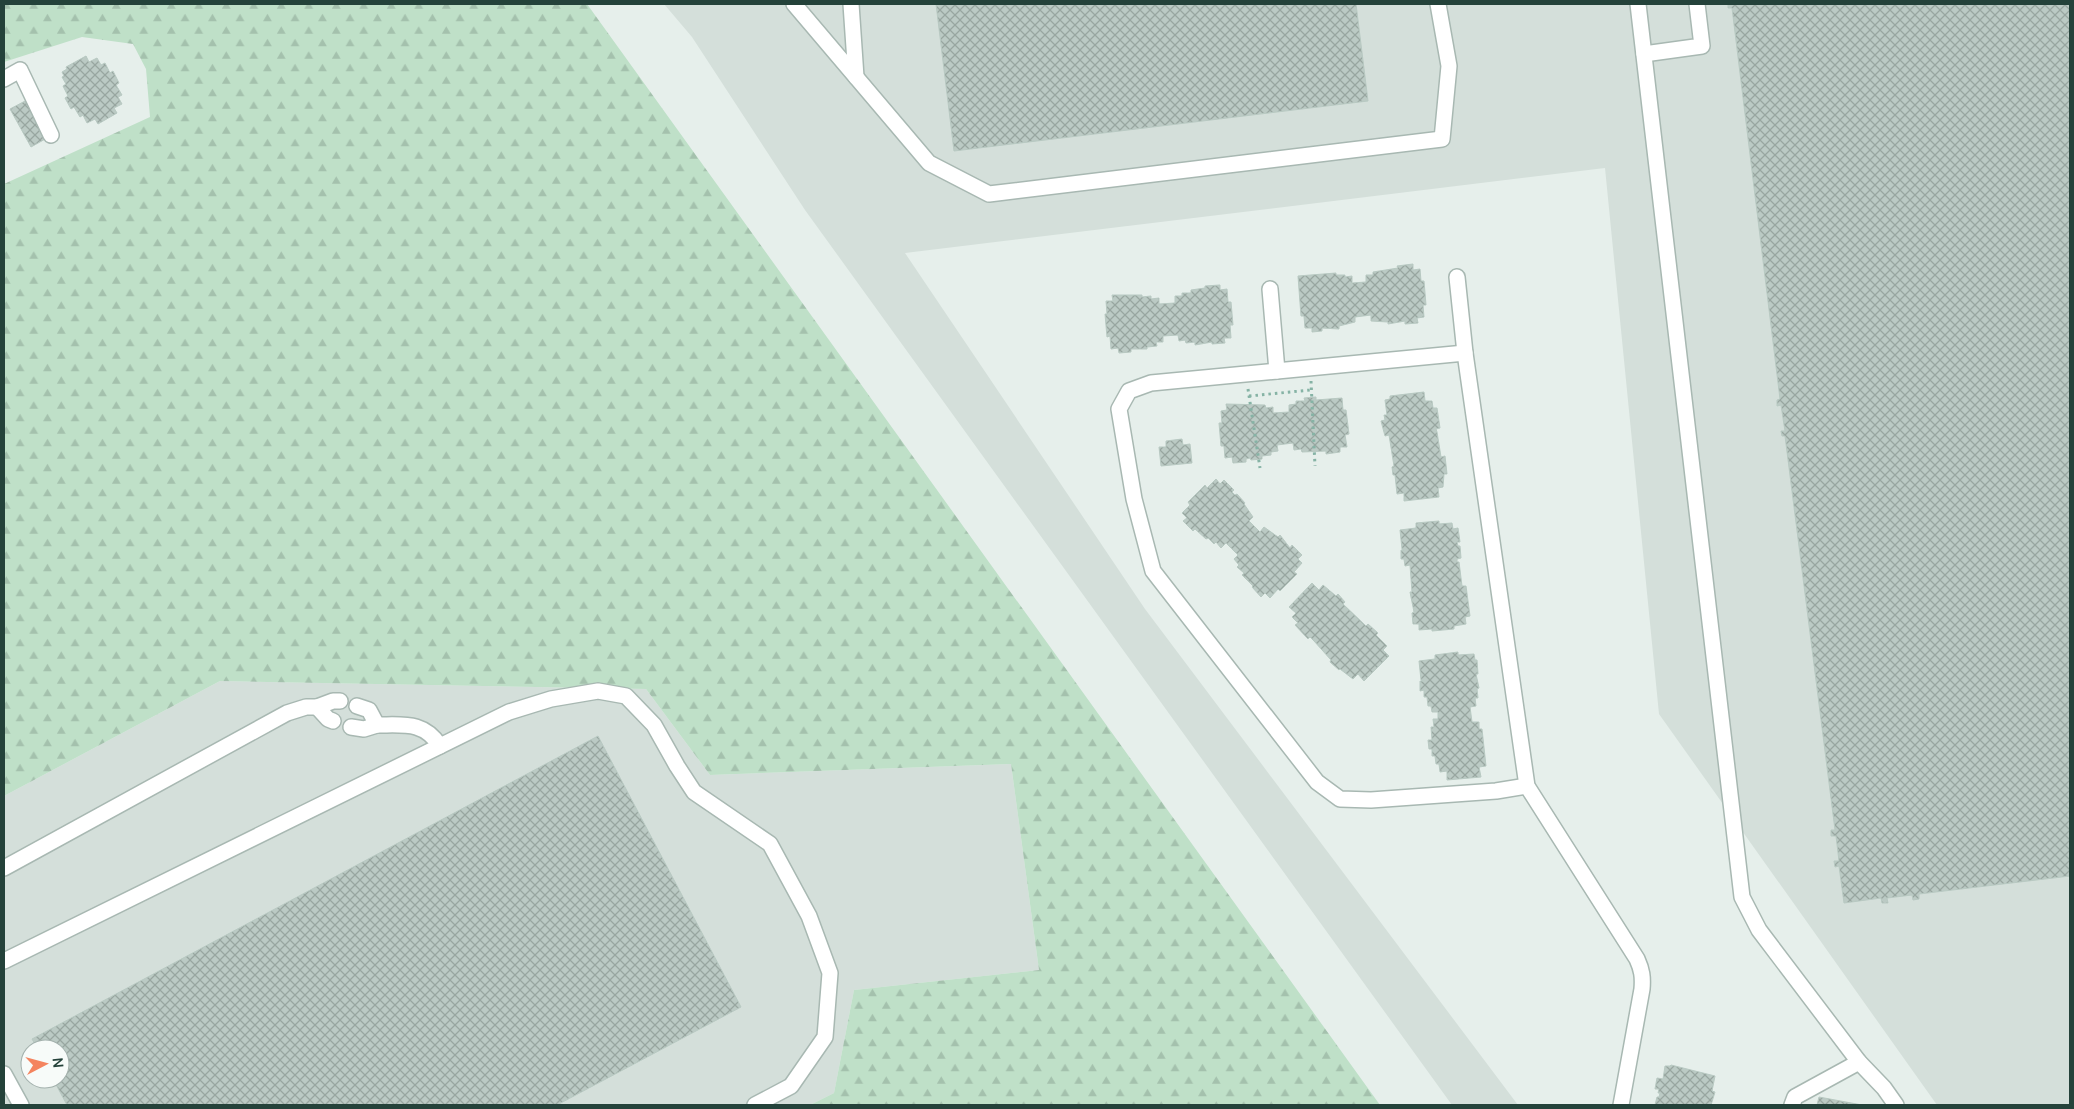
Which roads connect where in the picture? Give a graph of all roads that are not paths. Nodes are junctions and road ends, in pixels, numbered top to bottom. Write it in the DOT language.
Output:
graph roads {
  1 [pos="794,4"];
  2 [pos="852,4"];
  3 [pos="1438,4"];
  4 [pos="1638,4"];
  5 [pos="1697,4"];
  6 [pos="1644,54"];
  7 [pos="856,77"];
  8 [pos="4,79"];
  9 [pos="51,135"];
  10 [pos="1457,277"];
  11 [pos="1270,289"];
  12 [pos="1465,353"];
  13 [pos="1277,371"];
  14 [pos="340,701"];
  15 [pos="357,706"];
  16 [pos="317,707"];
  17 [pos="333,721"];
  18 [pos="377,725"];
  19 [pos="351,728"];
  20 [pos="440,746"];
  21 [pos="1527,786"];
  22 [pos="4,868"];
  23 [pos="4,961"];
  24 [pos="1859,1062"];
  25 [pos="4,1074"];
  26 [pos="21,1105"];
  27 [pos="755,1105"];
  28 [pos="1620,1105"];
  29 [pos="1792,1105"];
  30 [pos="1896,1105"];
  1 -- 7 [label="lane"];
  2 -- 7 [label="lane"];
  3 -- 7 [label="lane"];
  4 -- 6 [label="lane"];
  5 -- 6 [label="lane"];
  6 -- 24 [label="lane"];
  8 -- 9 [label="lane"];
  10 -- 12 [label="lane"];
  11 -- 13 [label="lane"];
  12 -- 13 [label="lane"];
  12 -- 21 [label="lane"];
  13 -- 21 [label="lane"];
  14 -- 16 [label="lane"];
  15 -- 18 [label="lane"];
  16 -- 17 [label="lane"];
  16 -- 22 [label="lane"];
  18 -- 19 [label="lane"];
  18 -- 20 [label="lane"];
  20 -- 23 [label="lane"];
  20 -- 27 [label="lane"];
  21 -- 28 [label="lane"];
  24 -- 29 [label="lane"];
  24 -- 30 [label="lane"];
  25 -- 26 [label="lane"];
}
